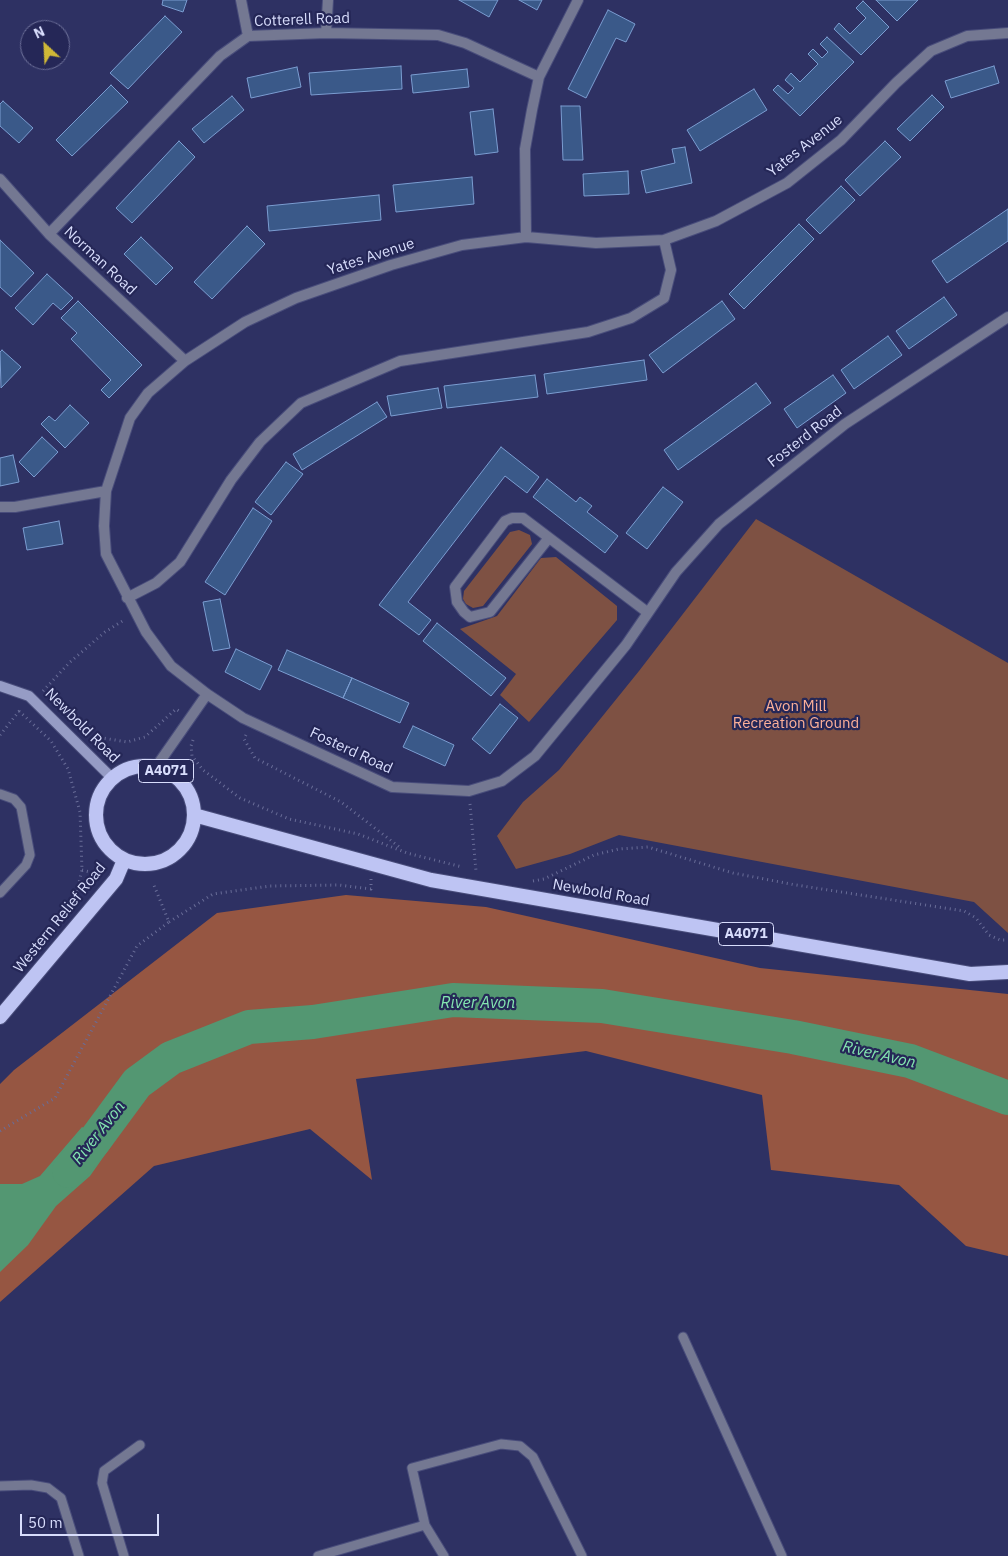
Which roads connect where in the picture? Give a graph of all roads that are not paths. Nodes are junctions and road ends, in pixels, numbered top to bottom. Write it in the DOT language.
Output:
graph roads {
  1 [pos="241,0"];
  2 [pos="328,0"];
  3 [pos="578,0"];
  4 [pos="1008,33"];
  5 [pos="326,34"];
  6 [pos="248,36"];
  7 [pos="539,77"];
  8 [pos="0,179"];
  9 [pos="49,234"];
  10 [pos="526,238"];
  11 [pos="664,240"];
  12 [pos="1008,317"];
  13 [pos="185,361"];
  14 [pos="106,491"];
  15 [pos="0,507"];
  16 [pos="548,539"];
  17 [pos="127,598"];
  18 [pos="647,612"];
  19 [pos="0,686"];
  20 [pos="207,694"];
  21 [pos="292,740"];
  22 [pos="156,767"];
  23 [pos="112,778"];
  24 [pos="0,794"];
  25 [pos="194,815"];
  26 [pos="124,860"];
  27 [pos="0,893"];
  28 [pos="1008,972"];
  29 [pos="0,1018"];
  30 [pos="683,1337"];
  31 [pos="140,1445"];
  32 [pos="0,1486"];
  33 [pos="426,1525"];
  34 [pos="79,1556"];
  35 [pos="124,1556"];
  36 [pos="318,1556"];
  37 [pos="444,1556"];
  38 [pos="582,1556"];
  39 [pos="782,1556"];
  1 -- 6 [label="street"];
  2 -- 5 [label="street"];
  3 -- 7 [label="street"];
  4 -- 11 [label="street, Yates Avenue"];
  5 -- 6 [label="street, Cotterell Road"];
  5 -- 7 [label="street, Cotterell Road"];
  6 -- 9 [label="street, Cotterell Road"];
  7 -- 10 [label="street"];
  8 -- 9 [label="street, Norman Road"];
  9 -- 13 [label="street, Norman Road"];
  10 -- 11 [label="street, Yates Avenue"];
  10 -- 13 [label="street, Yates Avenue"];
  11 -- 17 [label="street"];
  12 -- 18 [label="street, Fosterd Road"];
  13 -- 14 [label="street, Yates Avenue"];
  14 -- 15 [label="street"];
  14 -- 17 [label="street, Yates Avenue"];
  16 -- 16 [label="street"];
  16 -- 18 [label="street"];
  17 -- 20 [label="street, Yates Avenue"];
  18 -- 21 [label="street, Fosterd Road"];
  19 -- 23 [label="main road, Newbold Road"];
  20 -- 21 [label="street, Yates Avenue"];
  20 -- 22 [label="street"];
  22 -- 23 [label="highway, Newbold Road / A4071"];
  22 -- 25 [label="highway, A4071"];
  23 -- 26 [label="highway, Newbold Road"];
  24 -- 27 [label="lane"];
  25 -- 26 [label="highway"];
  25 -- 28 [label="highway, Newbold Road / A4071"];
  26 -- 29 [label="highway, Western Relief Road"];
  30 -- 39 [label="lane"];
  31 -- 35 [label="lane"];
  32 -- 34 [label="lane"];
  33 -- 36 [label="lane"];
  33 -- 37 [label="lane"];
  33 -- 38 [label="lane"];
}
